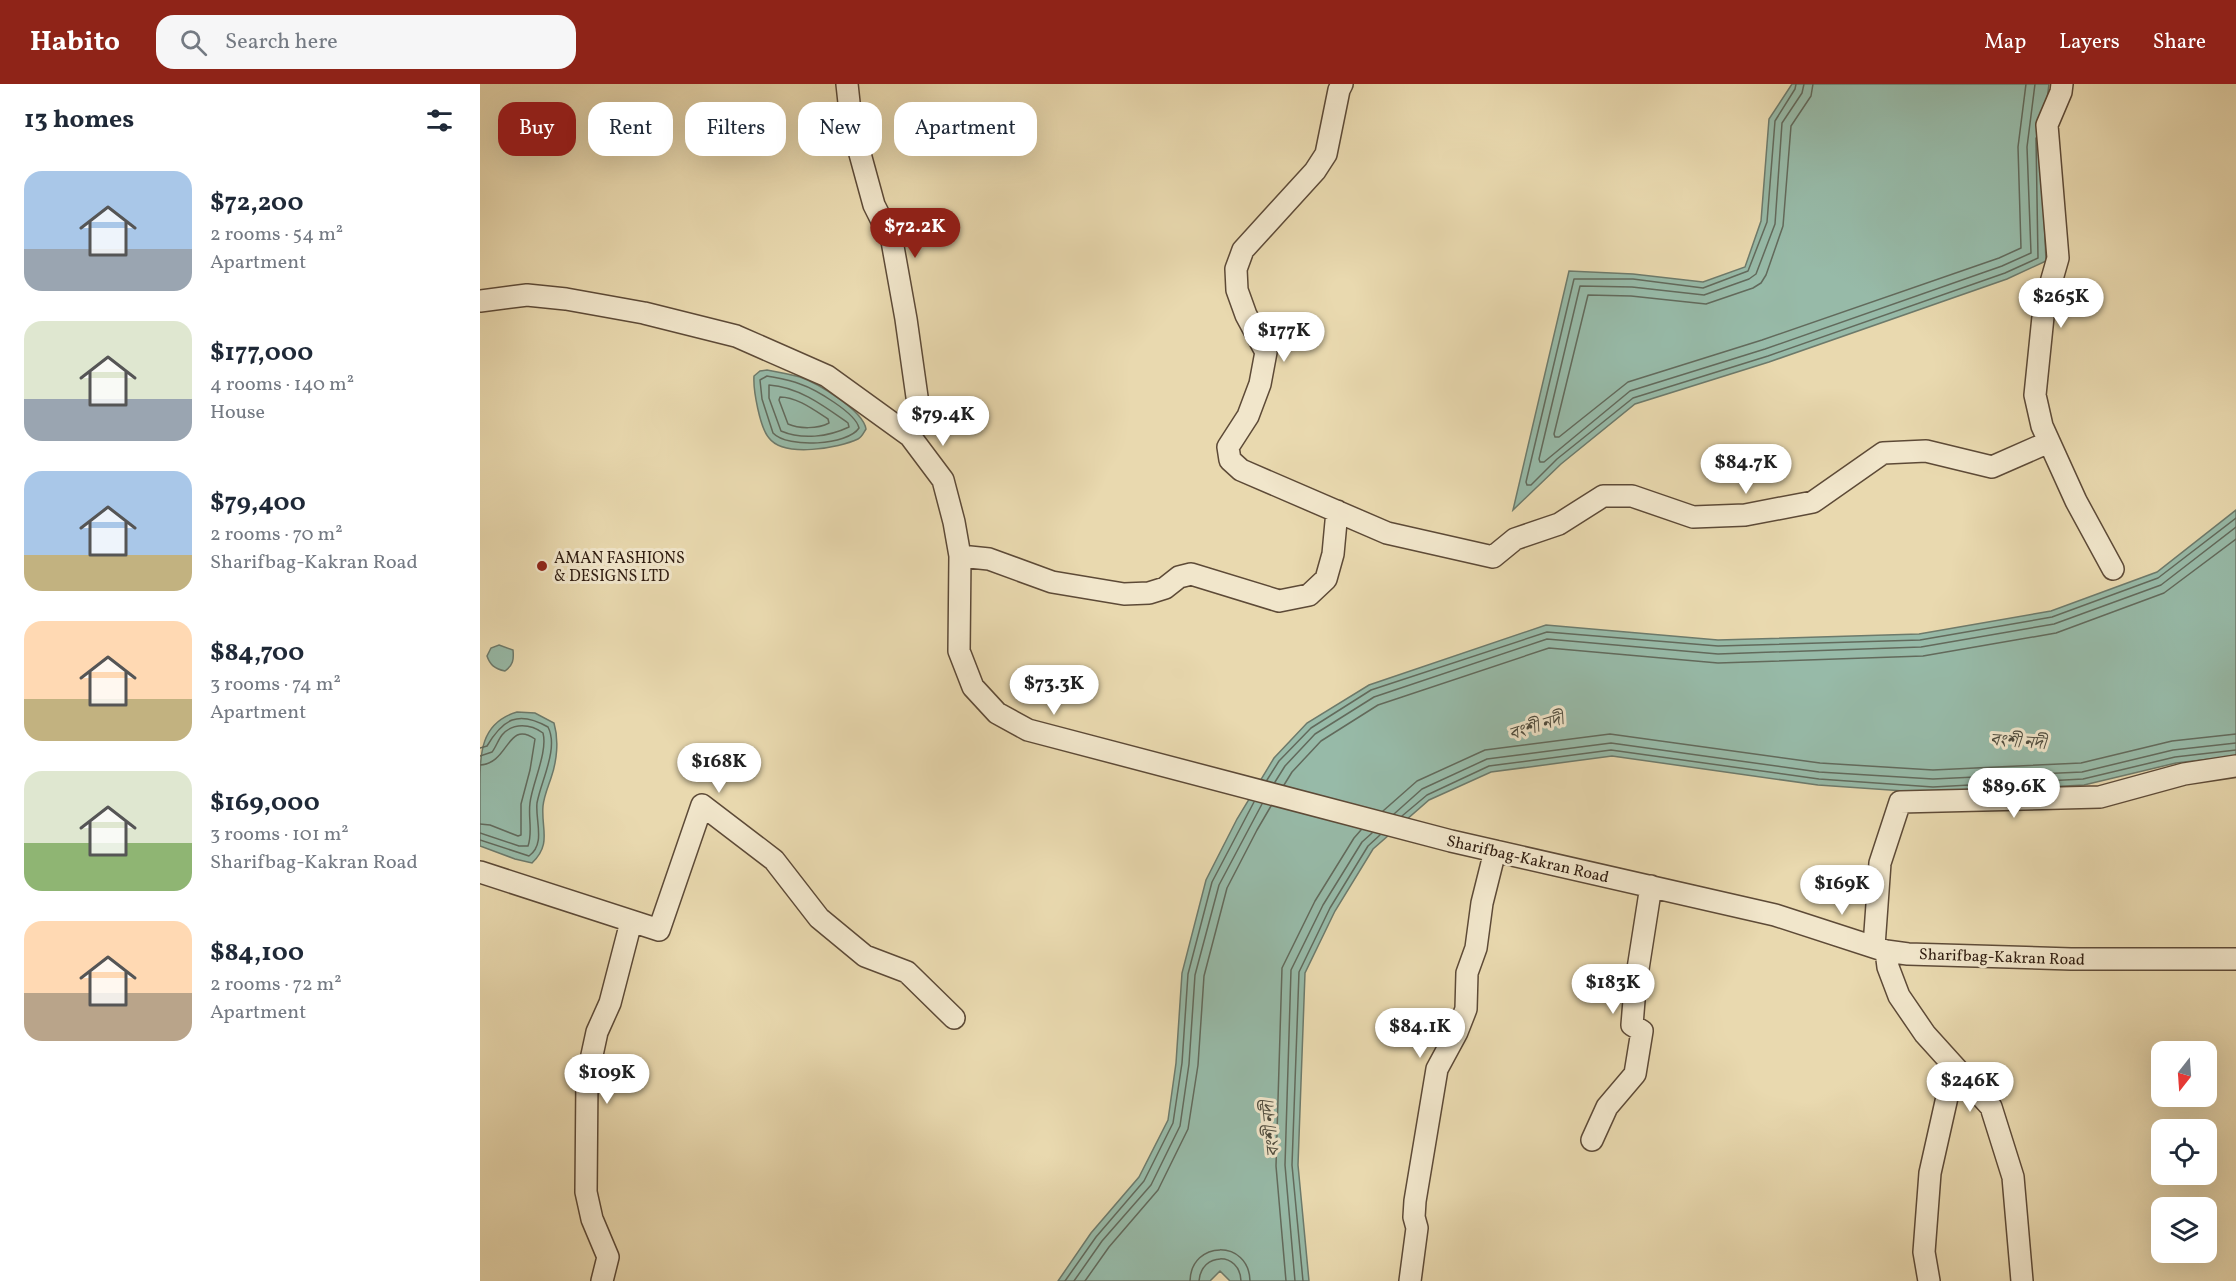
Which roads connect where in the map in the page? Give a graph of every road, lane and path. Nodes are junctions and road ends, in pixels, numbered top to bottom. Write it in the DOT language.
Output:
graph roads {
  1 [pos="847,84"];
  2 [pos="1342,84"];
  3 [pos="2062,84"];
  4 [pos="480,301"];
  5 [pos="910,436"];
  6 [pos="2049,442"];
  7 [pos="1337,511"];
  8 [pos="960,556"];
  9 [pos="2113,569"];
  10 [pos="2236,766"];
  11 [pos="1495,851"];
  12 [pos="480,872"];
  13 [pos="1651,886"];
  14 [pos="631,922"];
  15 [pos="1880,948"];
  16 [pos="2236,959"];
  17 [pos="954,1018"];
  18 [pos="1954,1066"];
  19 [pos="1592,1140"];
  20 [pos="602,1281"];
  21 [pos="1410,1281"];
  22 [pos="1929,1281"];
  23 [pos="2022,1281"];
  1 -- 5 [label="street"];
  2 -- 7 [label="street"];
  3 -- 6 [label="street"];
  4 -- 5 [label="street, Sharifbag-Kakran Road"];
  5 -- 8 [label="street, Sharifbag-Kakran Road"];
  6 -- 7 [label="street"];
  6 -- 9 [label="street"];
  7 -- 8 [label="street"];
  8 -- 11 [label="street, Sharifbag-Kakran Road"];
  10 -- 15 [label="street"];
  11 -- 13 [label="street, Sharifbag-Kakran Road"];
  11 -- 21 [label="street"];
  12 -- 14 [label="street"];
  13 -- 15 [label="street, Sharifbag-Kakran Road"];
  13 -- 19 [label="street"];
  14 -- 17 [label="street"];
  14 -- 20 [label="street"];
  15 -- 16 [label="street, Sharifbag-Kakran Road"];
  15 -- 18 [label="street"];
  18 -- 22 [label="street"];
  18 -- 23 [label="street"];
}
